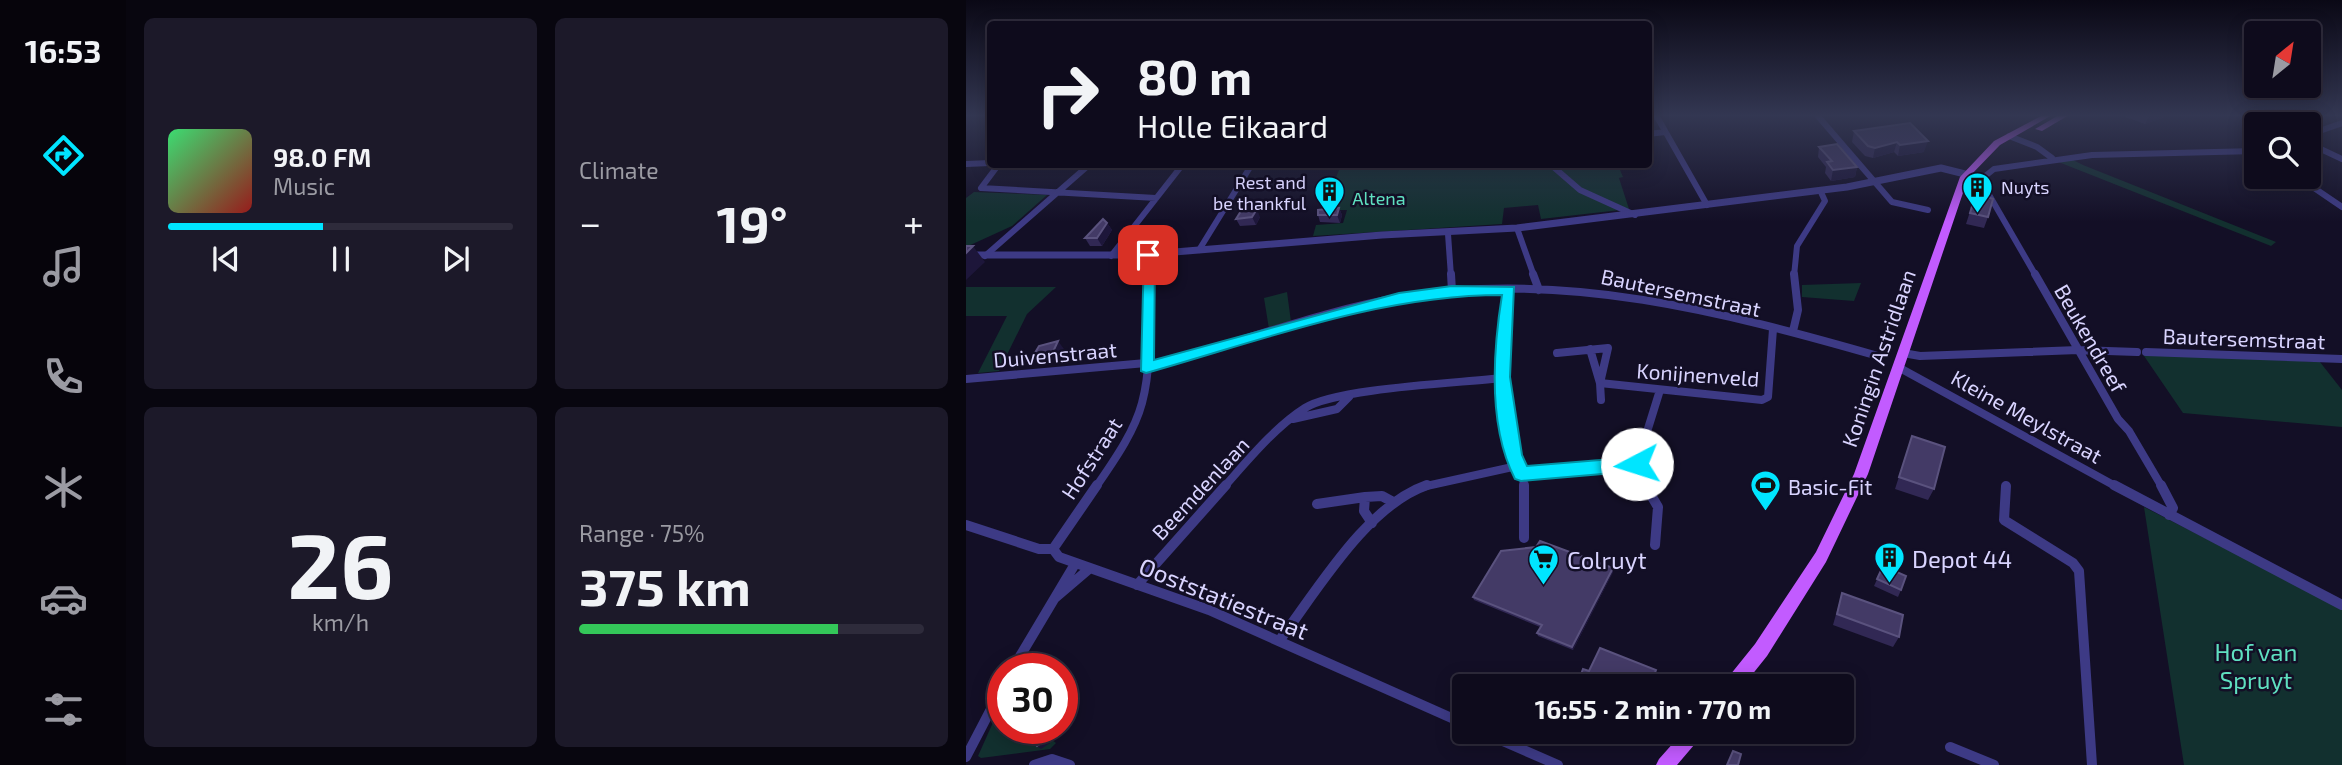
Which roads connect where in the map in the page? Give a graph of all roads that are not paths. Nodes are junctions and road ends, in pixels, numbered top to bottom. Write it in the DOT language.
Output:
graph roads {
  1 [pos="1676,151"];
  2 [pos="1849,151"];
  3 [pos="1999,151"];
  4 [pos="2038,151"];
  5 [pos="2244,151"];
  6 [pos="2324,151"];
  7 [pos="2050,159"];
  8 [pos="2342,159"];
  9 [pos="987,163"];
  10 [pos="966,164"];
  11 [pos="996,168"];
  12 [pos="1085,168"];
  13 [pos="1179,168"];
  14 [pos="1249,168"];
  15 [pos="1553,168"];
  16 [pos="1969,176"];
  17 [pos="1877,182"];
  18 [pos="2316,189"];
  19 [pos="1821,192"];
  20 [pos="1056,193"];
  21 [pos="1156,198"];
  22 [pos="1707,205"];
  23 [pos="2342,207"];
  24 [pos="1928,210"];
  25 [pos="1635,215"];
  26 [pos="1518,231"];
  27 [pos="1448,234"];
  28 [pos="1199,250"];
  29 [pos="1148,255"];
  30 [pos="966,256"];
  31 [pos="985,256"];
  32 [pos="1111,256"];
  33 [pos="1452,290"];
  34 [pos="1509,290"];
  35 [pos="1539,290"];
  36 [pos="1773,329"];
  37 [pos="1793,331"];
  38 [pos="1590,349"];
  39 [pos="2078,350"];
  40 [pos="1557,353"];
  41 [pos="1903,353"];
  42 [pos="1878,356"];
  43 [pos="2342,359"];
  44 [pos="1146,365"];
  45 [pos="1898,367"];
  46 [pos="1502,377"];
  47 [pos="966,379"];
  48 [pos="1600,383"];
  49 [pos="1660,390"];
  50 [pos="1601,400"];
  51 [pos="1637,464"];
  52 [pos="1519,470"];
  53 [pos="2006,486"];
  54 [pos="1364,497"];
  55 [pos="1393,502"];
  56 [pos="1317,504"];
  57 [pos="2168,515"];
  58 [pos="1372,523"];
  59 [pos="966,525"];
  60 [pos="1524,538"];
  61 [pos="1655,545"];
  62 [pos="1053,549"];
  63 [pos="1075,564"];
  64 [pos="1089,569"];
  65 [pos="1138,585"];
  66 [pos="1055,598"];
  67 [pos="2342,605"];
  68 [pos="1279,641"];
  69 [pos="1022,653"];
  70 [pos="1741,674"];
  71 [pos="987,717"];
  72 [pos="1452,718"];
  73 [pos="1510,744"];
  74 [pos="1683,744"];
  75 [pos="1950,747"];
  76 [pos="966,757"];
  77 [pos="1034,765"];
  78 [pos="1070,765"];
  79 [pos="1558,765"];
  80 [pos="1665,765"];
  81 [pos="1994,765"];
  82 [pos="2092,765"];
  1 -- 22 [label="street"];
  2 -- 17 [label="street"];
  3 -- 16 [label="main road"];
  4 -- 7 [label="street"];
  5 -- 7 [label="street"];
  6 -- 8 [label="street"];
  7 -- 39 [label="street, Beukendreef"];
  9 -- 10 [label="street"];
  11 -- 20 [label="street"];
  12 -- 20 [label="street"];
  13 -- 21 [label="street"];
  14 -- 28 [label="street"];
  15 -- 25 [label="street"];
  16 -- 17 [label="street"];
  16 -- 41 [label="main road, Koningin Astridlaan"];
  17 -- 19 [label="street"];
  17 -- 24 [label="street"];
  18 -- 23 [label="street"];
  19 -- 22 [label="street"];
  19 -- 37 [label="street"];
  20 -- 21 [label="street"];
  20 -- 31 [label="street"];
  21 -- 32 [label="street"];
  22 -- 25 [label="street"];
  25 -- 28 [label="street"];
  26 -- 35 [label="street"];
  27 -- 33 [label="street"];
  28 -- 29 [label="street"];
  29 -- 32 [label="street"];
  29 -- 44 [label="street, Hofstraat"];
  30 -- 31 [label="street"];
  31 -- 32 [label="street"];
  33 -- 34 [label="street, Bautersemstraat"];
  33 -- 44 [label="street, Bautersemstraat"];
  34 -- 35 [label="street, Bautersemstraat"];
  34 -- 46 [label="street"];
  35 -- 36 [label="street, Bautersemstraat"];
  36 -- 37 [label="street, Bautersemstraat"];
  36 -- 49 [label="street, Konijnenveld"];
  37 -- 42 [label="street, Bautersemstraat"];
  38 -- 40 [label="street"];
  38 -- 48 [label="street, Konijnenveld"];
  38 -- 48 [label="street, Konijnenveld"];
  39 -- 41 [label="street, Bautersemstraat"];
  39 -- 43 [label="street, Bautersemstraat"];
  39 -- 57 [label="street, Beukendreef"];
  41 -- 45 [label="main road, Koningin Astridlaan"];
  44 -- 47 [label="street, Duivenstraat"];
  44 -- 62 [label="street, Hofstraat"];
  45 -- 57 [label="street, Kleine Meylstraat"];
  45 -- 70 [label="main road, Koningin Astridlaan"];
  46 -- 52 [label="street"];
  46 -- 65 [label="street, Beemdenlaan"];
  48 -- 49 [label="street, Konijnenveld"];
  48 -- 50 [label="street, Konijnenveld"];
  49 -- 51 [label="street"];
  51 -- 52 [label="street"];
  51 -- 61 [label="street"];
  52 -- 55 [label="street"];
  52 -- 60 [label="street"];
  53 -- 82 [label="street"];
  54 -- 55 [label="street"];
  54 -- 56 [label="street"];
  54 -- 58 [label="street"];
  55 -- 58 [label="street"];
  57 -- 67 [label="street"];
  58 -- 68 [label="street"];
  59 -- 62 [label="street, Ooststatiestraat"];
  62 -- 63 [label="street, Ooststatiestraat"];
  63 -- 64 [label="street, Ooststatiestraat"];
  63 -- 66 [label="street"];
  64 -- 65 [label="street, Ooststatiestraat"];
  64 -- 66 [label="street"];
  65 -- 68 [label="street, Ooststatiestraat"];
  66 -- 69 [label="street"];
  68 -- 72 [label="street, Ooststatiestraat"];
  71 -- 76 [label="street"];
  73 -- 79 [label="street"];
  74 -- 80 [label="main road"];
  75 -- 81 [label="street"];
  77 -- 78 [label="street"];
}
